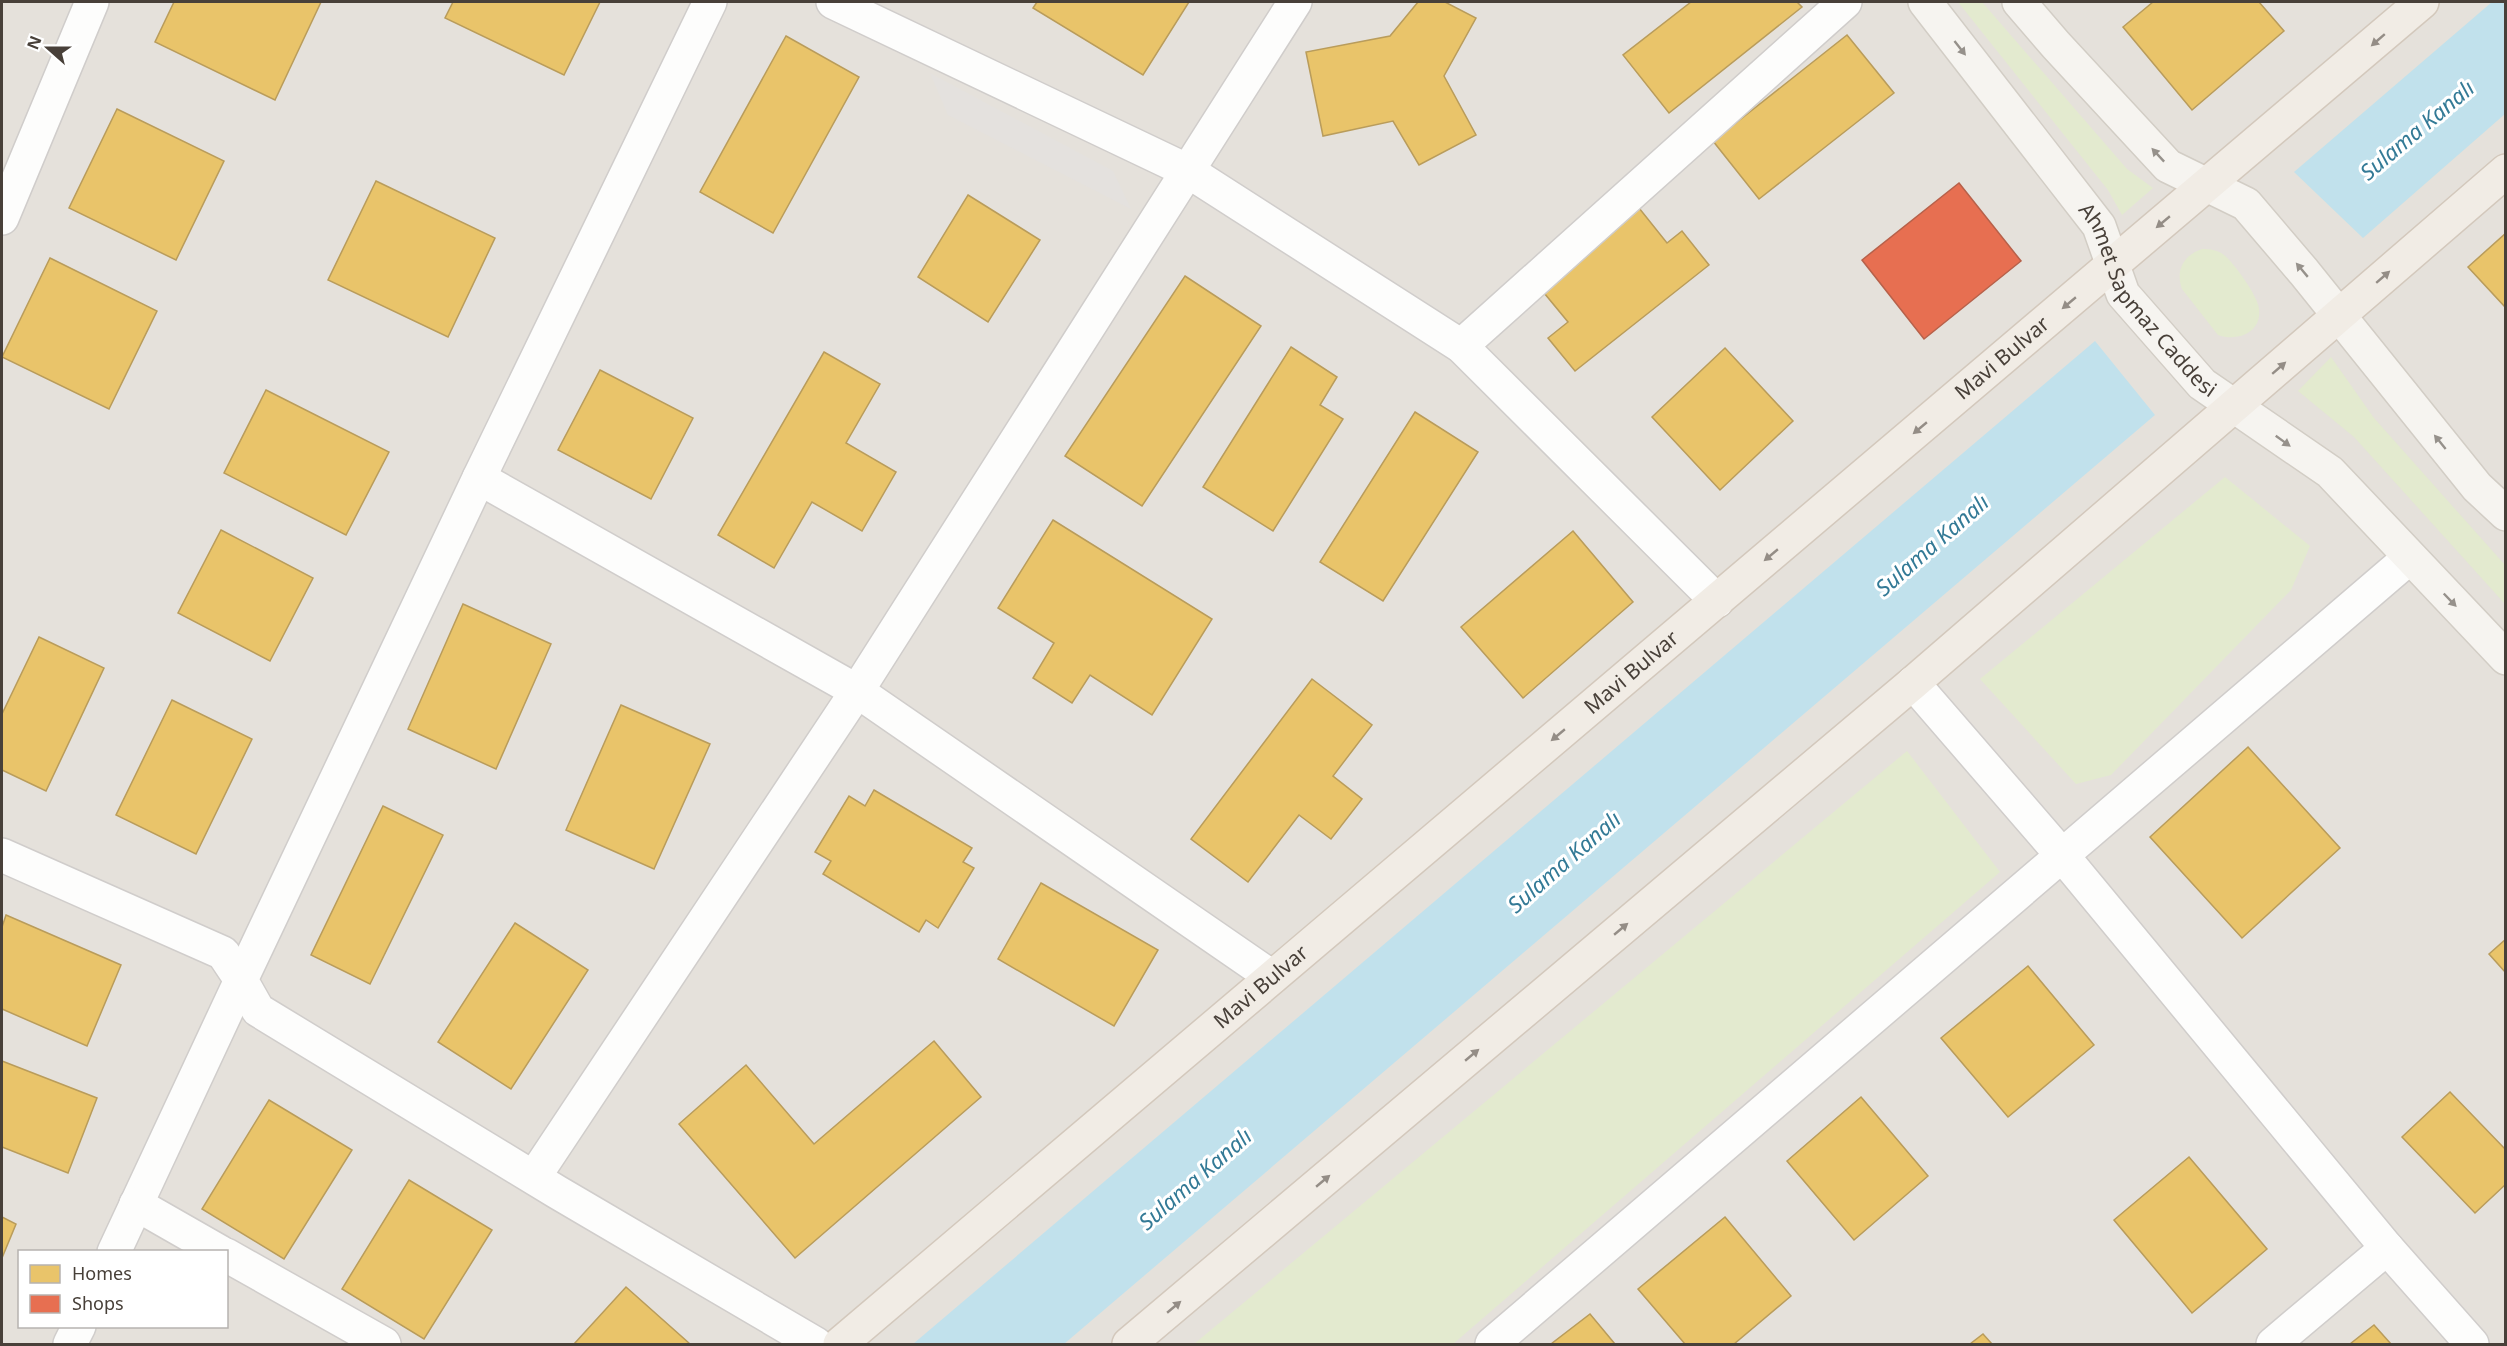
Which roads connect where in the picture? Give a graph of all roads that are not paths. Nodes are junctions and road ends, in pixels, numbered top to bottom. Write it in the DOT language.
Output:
graph roads {
  1 [pos="92,2"];
  2 [pos="710,2"];
  3 [pos="833,2"];
  4 [pos="1295,2"];
  5 [pos="1845,2"];
  6 [pos="1925,2"];
  7 [pos="2019,2"];
  8 [pos="2422,2"];
  9 [pos="1188,171"];
  10 [pos="2505,171"];
  11 [pos="2208,185"];
  12 [pos="2,218"];
  13 [pos="2113,264"];
  14 [pos="2339,315"];
  15 [pos="1461,346"];
  16 [pos="2236,406"];
  17 [pos="479,478"];
  18 [pos="2505,514"];
  19 [pos="2409,558"];
  20 [pos="1717,601"];
  21 [pos="2505,658"];
  22 [pos="1913,682"];
  23 [pos="857,691"];
  24 [pos="2061,854"];
  25 [pos="2,855"];
  26 [pos="1272,977"];
  27 [pos="241,980"];
  28 [pos="534,1177"];
  29 [pos="136,1204"];
  30 [pos="2387,1248"];
  31 [pos="114,1250"];
  32 [pos="218,1250"];
  33 [pos="228,1256"];
  34 [pos="78,1328"];
  35 [pos="70,1344"];
  36 [pos="384,1344"];
  37 [pos="816,1344"];
  38 [pos="840,1344"];
  39 [pos="1130,1344"];
  40 [pos="1492,1344"];
  41 [pos="2273,1344"];
  42 [pos="2472,1344"];
  1 -- 12 [label="street"];
  2 -- 17 [label="street"];
  3 -- 9 [label="street"];
  4 -- 9 [label="street"];
  5 -- 15 [label="street"];
  6 -- 13 [label="main road, Ahmet Sapmaz Caddesi, one-way"];
  11 -- 7 [label="main road, one-way"];
  8 -- 11 [label="main road, Mavi Bulvar, one-way"];
  9 -- 15 [label="street"];
  9 -- 23 [label="street"];
  14 -- 10 [label="main road, one-way"];
  11 -- 13 [label="main road, Mavi Bulvar, one-way"];
  14 -- 11 [label="main road, one-way"];
  13 -- 16 [label="main road, Ahmet Sapmaz Caddesi"];
  13 -- 20 [label="main road, Mavi Bulvar, one-way"];
  16 -- 14 [label="main road, one-way"];
  18 -- 14 [label="main road, one-way"];
  15 -- 20 [label="street"];
  16 -- 19 [label="main road, Ahmet Sapmaz Caddesi, one-way"];
  16 -- 22 [label="main road"];
  17 -- 23 [label="street"];
  17 -- 27 [label="street"];
  19 -- 21 [label="main road, Ahmet Sapmaz Caddesi, one-way"];
  19 -- 24 [label="street"];
  20 -- 26 [label="main road, Mavi Bulvar, one-way"];
  22 -- 24 [label="street"];
  39 -- 22 [label="main road, one-way"];
  23 -- 26 [label="street"];
  23 -- 28 [label="street"];
  24 -- 30 [label="street"];
  24 -- 40 [label="street"];
  25 -- 27 [label="street"];
  26 -- 38 [label="main road, Mavi Bulvar"];
  27 -- 28 [label="street"];
  27 -- 29 [label="street"];
  28 -- 37 [label="street"];
  29 -- 31 [label="street"];
  29 -- 32 [label="street"];
  30 -- 41 [label="street"];
  30 -- 42 [label="street"];
  33 -- 36 [label="street"];
  34 -- 35 [label="street"];
}
